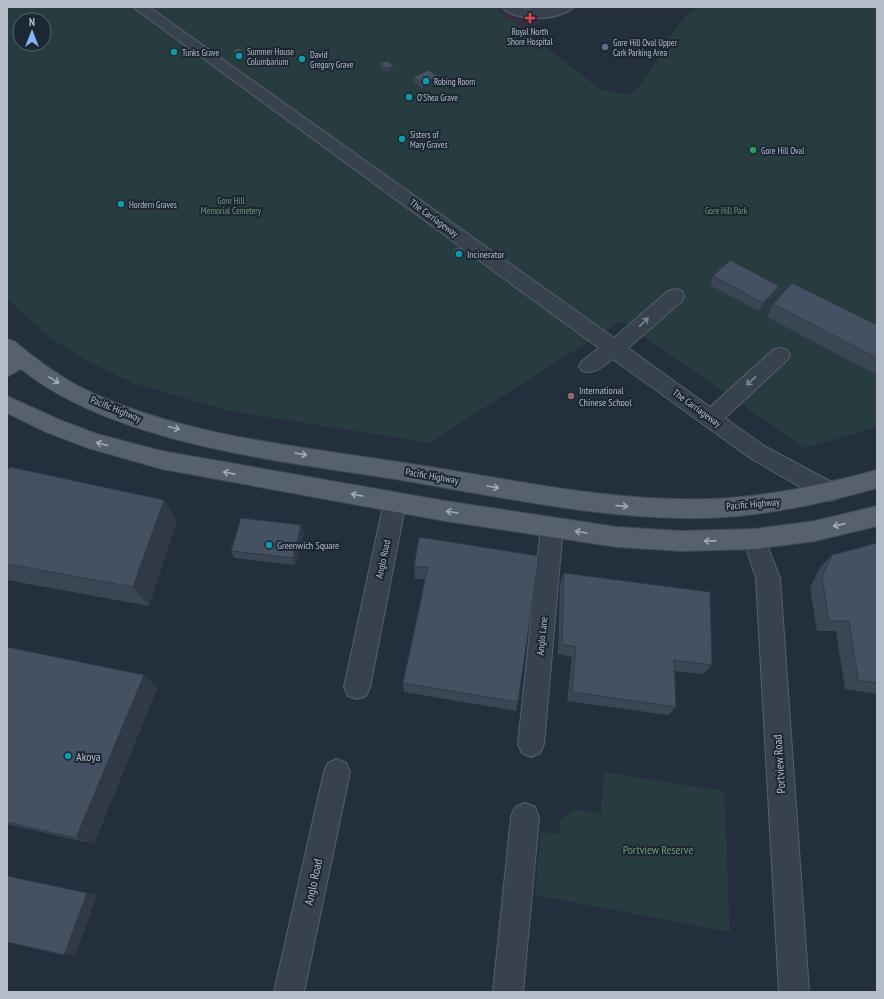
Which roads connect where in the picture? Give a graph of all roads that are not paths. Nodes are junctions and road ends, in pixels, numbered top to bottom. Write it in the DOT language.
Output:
graph roads {
  1 [pos="140,7"];
  2 [pos="509,7"];
  3 [pos="566,7"];
  4 [pos="676,296"];
  5 [pos="615,348"];
  6 [pos="780,355"];
  7 [pos="12,357"];
  8 [pos="590,366"];
  9 [pos="7,404"];
  10 [pos="711,418"];
  11 [pos="877,479"];
  12 [pos="829,492"];
  13 [pos="395,502"];
  14 [pos="877,516"];
  15 [pos="552,527"];
  16 [pos="754,539"];
  17 [pos="357,687"];
  18 [pos="531,744"];
  19 [pos="337,772"];
  20 [pos="525,817"];
  21 [pos="289,992"];
  22 [pos="508,992"];
  23 [pos="794,992"];
  1 -- 5 [label="street, The Carriageway"];
  2 -- 3 [label="street"];
  5 -- 4 [label="street, one-way"];
  5 -- 8 [label="street"];
  5 -- 10 [label="street, The Carriageway"];
  6 -- 10 [label="street, one-way"];
  7 -- 12 [label="main road, Pacific Highway, one-way"];
  13 -- 9 [label="main road, one-way"];
  10 -- 12 [label="street, The Carriageway"];
  11 -- 12 [label="main road, Pacific Highway"];
  15 -- 13 [label="main road, one-way"];
  13 -- 17 [label="street, Anglo Road"];
  14 -- 16 [label="main road, one-way"];
  16 -- 15 [label="main road, one-way"];
  15 -- 18 [label="street, Anglo Lane"];
  16 -- 23 [label="street, Portview Road"];
  19 -- 21 [label="street, Anglo Road"];
  20 -- 22 [label="street"];
}
